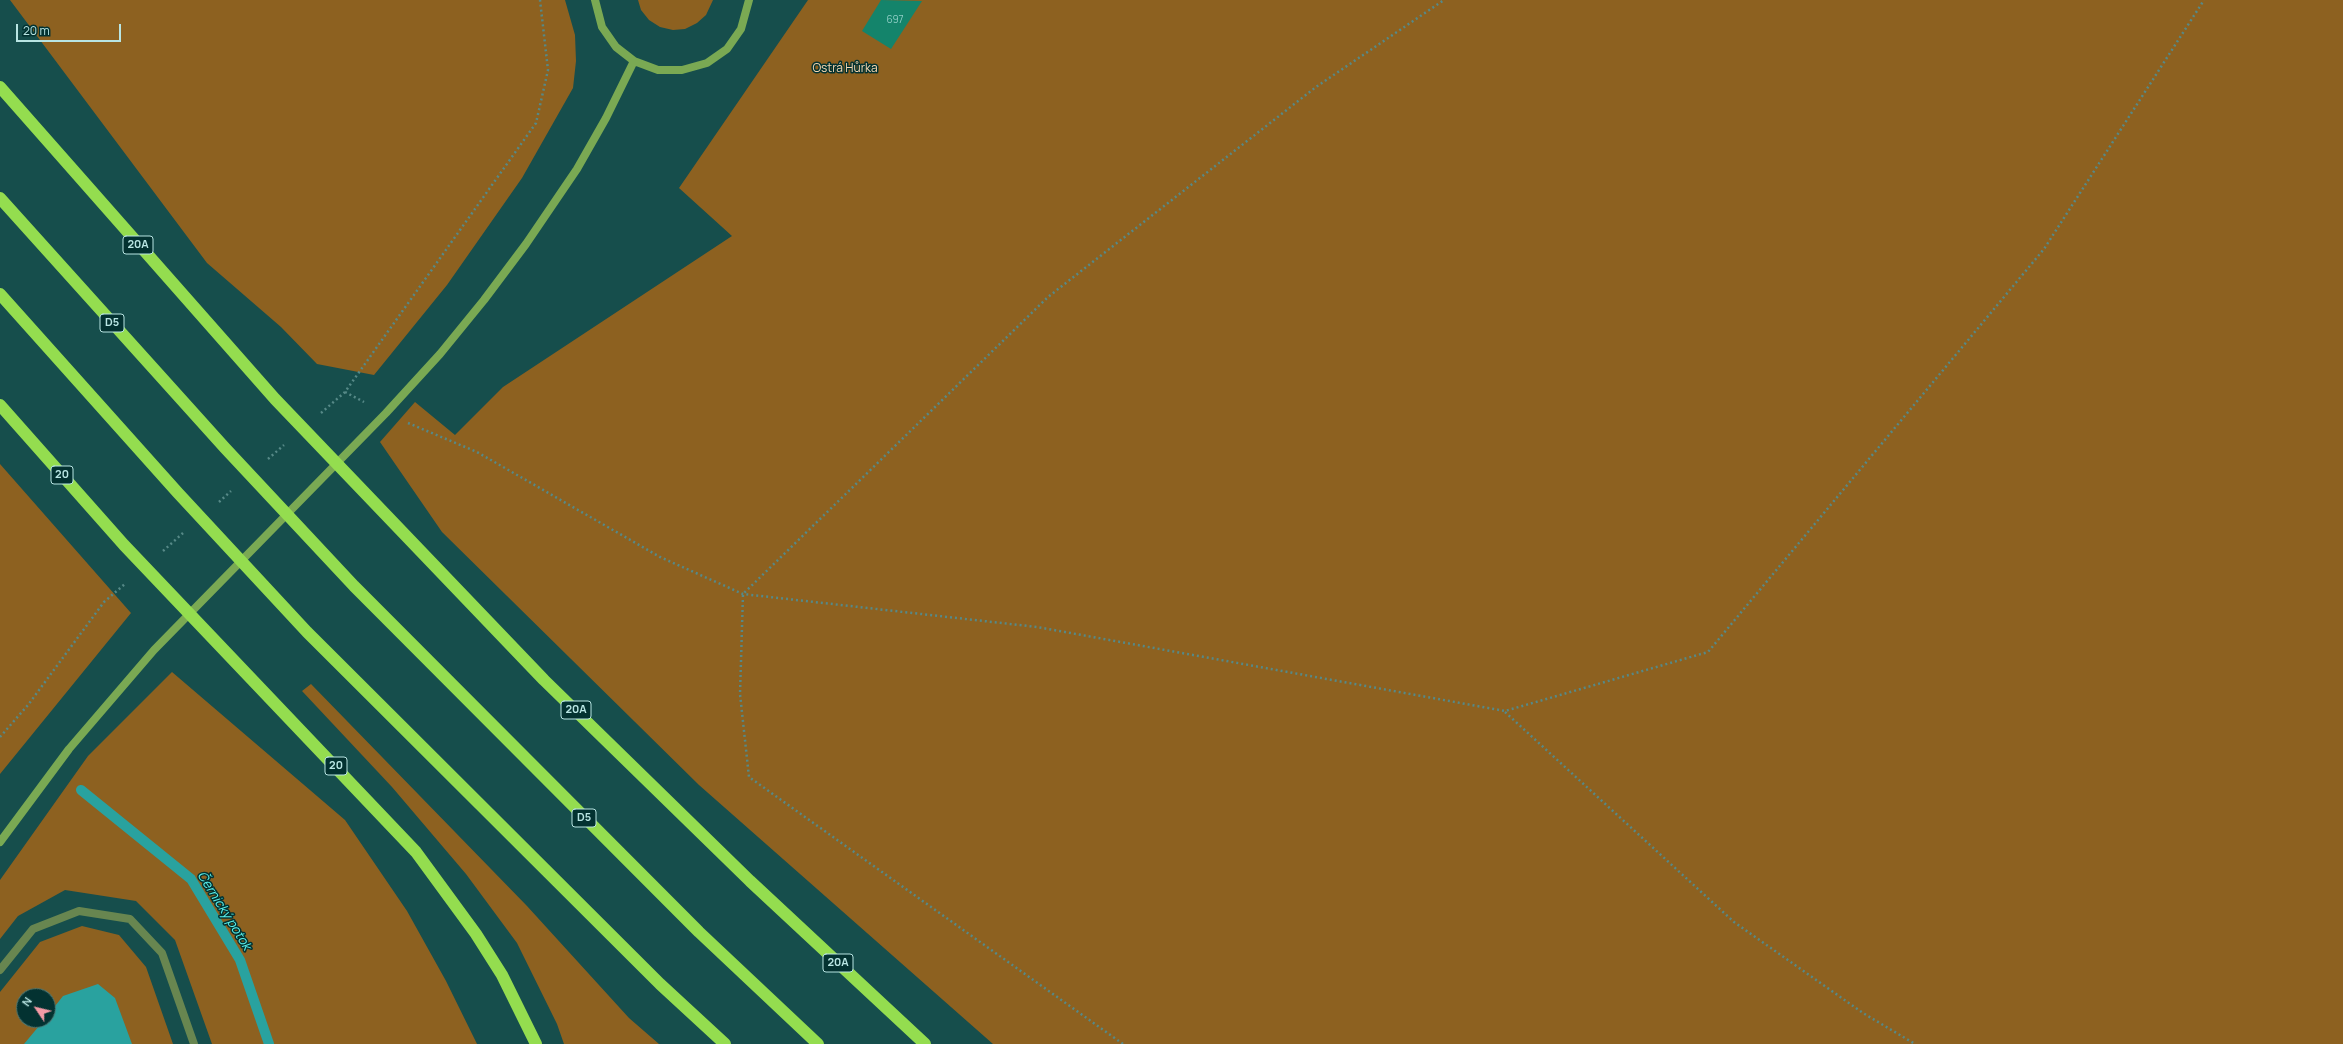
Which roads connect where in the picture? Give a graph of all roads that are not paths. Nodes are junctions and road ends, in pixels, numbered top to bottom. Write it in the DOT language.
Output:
graph roads {
  1 [pos="595,0"];
  2 [pos="749,0"];
  3 [pos="634,61"];
  4 [pos="1,88"];
  5 [pos="0,198"];
  6 [pos="0,294"];
  7 [pos="0,405"];
  8 [pos="0,842"];
  9 [pos="0,970"];
  10 [pos="194,1044"];
  11 [pos="536,1044"];
  12 [pos="725,1044"];
  13 [pos="818,1044"];
  14 [pos="925,1044"];
  1 -- 3 [label="main road"];
  2 -- 3 [label="main road"];
  3 -- 8 [label="main road"];
  4 -- 14 [label="highway, 20A"];
  5 -- 13 [label="highway, D5"];
  6 -- 12 [label="highway"];
  7 -- 11 [label="highway, 20"];
  9 -- 10 [label="lane"];
}
